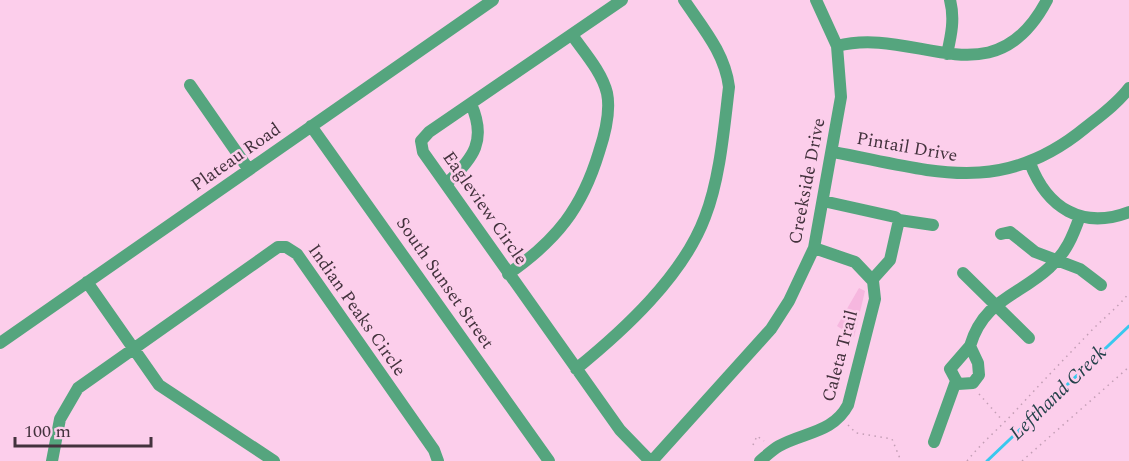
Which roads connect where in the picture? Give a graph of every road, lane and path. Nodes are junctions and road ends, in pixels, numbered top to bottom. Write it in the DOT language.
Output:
graph roads {
  1 [pos="493,0"];
  2 [pos="622,0"];
  3 [pos="684,0"];
  4 [pos="816,0"];
  5 [pos="950,0"];
  6 [pos="1047,0"];
  7 [pos="572,35"];
  8 [pos="837,46"];
  9 [pos="947,54"];
  10 [pos="190,85"];
  11 [pos="1129,88"];
  12 [pos="471,104"];
  13 [pos="311,126"];
  14 [pos="833,152"];
  15 [pos="1030,163"];
  16 [pos="249,170"];
  17 [pos="447,183"];
  18 [pos="823,201"];
  19 [pos="1129,212"];
  20 [pos="1080,216"];
  21 [pos="899,220"];
  22 [pos="933,225"];
  23 [pos="1001,234"];
  24 [pos="814,248"];
  25 [pos="1057,260"];
  26 [pos="963,273"];
  27 [pos="508,274"];
  28 [pos="872,280"];
  29 [pos="87,282"];
  30 [pos="1101,285"];
  31 [pos="1129,293"];
  32 [pos="994,306"];
  33 [pos="1029,338"];
  34 [pos="0,343"];
  35 [pos="970,346"];
  36 [pos="133,349"];
  37 [pos="1129,366"];
  38 [pos="576,369"];
  39 [pos="956,381"];
  40 [pos="974,383"];
  41 [pos="1004,422"];
  42 [pos="846,424"];
  43 [pos="764,441"];
  44 [pos="934,442"];
  45 [pos="753,444"];
  46 [pos="52,461"];
  47 [pos="274,461"];
  48 [pos="438,461"];
  49 [pos="549,461"];
  50 [pos="651,461"];
  51 [pos="760,461"];
  52 [pos="901,461"];
  53 [pos="967,461"];
  54 [pos="1022,461"];
  1 -- 13 [label="street, Plateau Road"];
  2 -- 7 [label="street, Eagleview Circle"];
  3 -- 38 [label="street"];
  4 -- 8 [label="street, Creekside Drive"];
  5 -- 9 [label="street"];
  6 -- 9 [label="street"];
  7 -- 12 [label="street, Eagleview Circle"];
  7 -- 27 [label="street"];
  8 -- 9 [label="street"];
  8 -- 14 [label="street, Creekside Drive"];
  10 -- 16 [label="street"];
  11 -- 15 [label="street, Pintail Drive"];
  12 -- 17 [label="street"];
  12 -- 17 [label="street, Eagleview Circle"];
  13 -- 16 [label="street, Plateau Road"];
  13 -- 49 [label="street, South Sunset Street"];
  14 -- 15 [label="street, Pintail Drive"];
  14 -- 18 [label="street, Creekside Drive"];
  15 -- 20 [label="street"];
  16 -- 29 [label="street, Plateau Road"];
  17 -- 27 [label="street, Eagleview Circle"];
  18 -- 21 [label="street"];
  18 -- 24 [label="street, Creekside Drive"];
  19 -- 20 [label="street"];
  20 -- 25 [label="street"];
  21 -- 22 [label="street"];
  21 -- 28 [label="street"];
  23 -- 25 [label="street"];
  24 -- 28 [label="street"];
  24 -- 50 [label="street, Creekside Drive"];
  25 -- 30 [label="street"];
  25 -- 32 [label="street"];
  26 -- 32 [label="street"];
  27 -- 38 [label="street, Eagleview Circle"];
  28 -- 51 [label="street, Caleta Trail"];
  29 -- 34 [label="street, Plateau Road"];
  29 -- 36 [label="street"];
  31 -- 41 [label="path"];
  32 -- 33 [label="street"];
  32 -- 35 [label="street"];
  35 -- 39 [label="street"];
  35 -- 40 [label="street"];
  36 -- 46 [label="street"];
  36 -- 47 [label="street"];
  36 -- 48 [label="street, Indian Peaks Circle"];
  37 -- 54 [label="path"];
  38 -- 50 [label="street, Eagleview Circle"];
  39 -- 40 [label="street"];
  39 -- 44 [label="street"];
  40 -- 41 [label="path"];
  41 -- 53 [label="path"];
  42 -- 52 [label="path"];
  43 -- 45 [label="path"];
}
